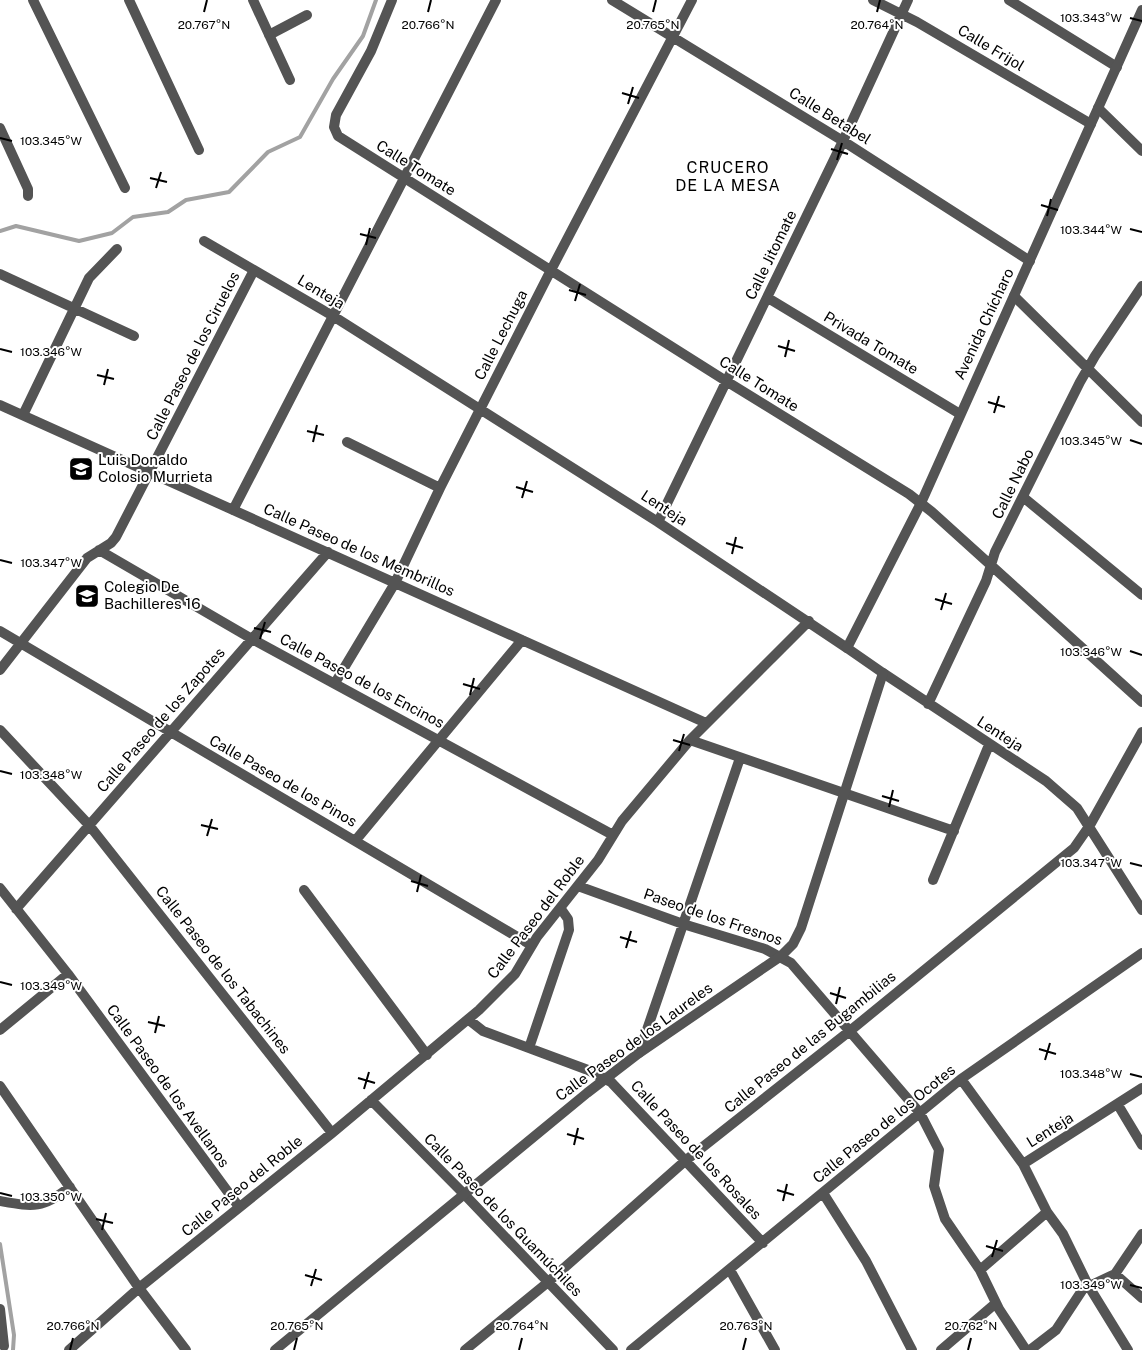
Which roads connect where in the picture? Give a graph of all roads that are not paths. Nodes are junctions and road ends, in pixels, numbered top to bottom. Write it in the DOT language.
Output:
graph roads {
  1 [pos="33,0"];
  2 [pos="129,0"];
  3 [pos="253,0"];
  4 [pos="392,0"];
  5 [pos="496,0"];
  6 [pos="612,0"];
  7 [pos="692,0"];
  8 [pos="873,0"];
  9 [pos="908,0"];
  10 [pos="1008,0"];
  11 [pos="1142,10"];
  12 [pos="902,14"];
  13 [pos="307,15"];
  14 [pos="269,35"];
  15 [pos="672,37"];
  16 [pos="1116,68"];
  17 [pos="290,80"];
  18 [pos="1098,108"];
  19 [pos="1091,124"];
  20 [pos="0,128"];
  21 [pos="843,141"];
  22 [pos="199,150"];
  23 [pos="1142,151"];
  24 [pos="404,179"];
  25 [pos="125,188"];
  26 [pos="28,196"];
  27 [pos="204,241"];
  28 [pos="116,249"];
  29 [pos="1030,261"];
  30 [pos="254,270"];
  31 [pos="551,270"];
  32 [pos="0,274"];
  33 [pos="1140,293"];
  34 [pos="1014,296"];
  35 [pos="768,298"];
  36 [pos="74,308"];
  37 [pos="333,316"];
  38 [pos="134,336"];
  39 [pos="1087,369"];
  40 [pos="726,382"];
  41 [pos="0,405"];
  42 [pos="480,411"];
  43 [pos="960,414"];
  44 [pos="23,415"];
  45 [pos="1142,422"];
  46 [pos="347,442"];
  47 [pos="150,472"];
  48 [pos="440,488"];
  49 [pos="1023,497"];
  50 [pos="921,502"];
  51 [pos="233,510"];
  52 [pos="658,522"];
  53 [pos="99,550"];
  54 [pos="328,552"];
  55 [pos="991,566"];
  56 [pos="395,583"];
  57 [pos="1142,595"];
  58 [pos="809,621"];
  59 [pos="0,631"];
  60 [pos="252,639"];
  61 [pos="522,640"];
  62 [pos="19,643"];
  63 [pos="847,648"];
  64 [pos="0,670"];
  65 [pos="883,673"];
  66 [pos="335,683"];
  67 [pos="1142,702"];
  68 [pos="928,704"];
  69 [pos="706,723"];
  70 [pos="0,730"];
  71 [pos="170,733"];
  72 [pos="1141,737"];
  73 [pos="690,740"];
  74 [pos="441,741"];
  75 [pos="989,745"];
  76 [pos="740,758"];
  77 [pos="846,792"];
  78 [pos="89,825"];
  79 [pos="1090,825"];
  80 [pos="954,831"];
  81 [pos="613,835"];
  82 [pos="355,842"];
  83 [pos="933,880"];
  84 [pos="578,886"];
  85 [pos="0,888"];
  86 [pos="304,890"];
  87 [pos="16,908"];
  88 [pos="561,908"];
  89 [pos="1142,910"];
  90 [pos="683,924"];
  91 [pos="531,945"];
  92 [pos="1142,953"];
  93 [pos="781,956"];
  94 [pos="68,974"];
  95 [pos="469,1020"];
  96 [pos="0,1030"];
  97 [pos="851,1030"];
  98 [pos="529,1048"];
  99 [pos="639,1053"];
  100 [pos="427,1055"];
  101 [pos="605,1079"];
  102 [pos="961,1079"];
  103 [pos="0,1086"];
  104 [pos="1142,1088"];
  105 [pos="371,1100"];
  106 [pos="1118,1105"];
  107 [pos="920,1113"];
  108 [pos="332,1134"];
  109 [pos="1142,1145"];
  110 [pos="685,1161"];
  111 [pos="1023,1164"];
  112 [pos="70,1188"];
  113 [pos="823,1193"];
  114 [pos="464,1194"];
  115 [pos="0,1201"];
  116 [pos="239,1207"];
  117 [pos="1047,1212"];
  118 [pos="1142,1234"];
  119 [pos="763,1243"];
  120 [pos="730,1270"];
  121 [pos="980,1270"];
  122 [pos="1115,1274"];
  123 [pos="547,1282"];
  124 [pos="1088,1286"];
  125 [pos="139,1288"];
  126 [pos="1142,1298"];
  127 [pos="996,1303"];
  128 [pos="0,1309"];
  129 [pos="6,1347"];
  130 [pos="69,1350"];
  131 [pos="186,1350"];
  132 [pos="275,1350"];
  133 [pos="465,1350"];
  134 [pos="613,1350"];
  135 [pos="631,1350"];
  136 [pos="775,1350"];
  137 [pos="912,1350"];
  138 [pos="941,1350"];
  139 [pos="1028,1350"];
  140 [pos="1128,1350"];
  1 -- 25 [label="street"];
  2 -- 22 [label="street"];
  3 -- 14 [label="street"];
  4 -- 24 [label="street, Calle Tomate"];
  5 -- 24 [label="street"];
  6 -- 15 [label="street, Calle Betabel"];
  7 -- 15 [label="street, Calle Lechuga"];
  8 -- 12 [label="street, Calle Frijol"];
  9 -- 12 [label="street, Calle Jitomate"];
  10 -- 16 [label="street"];
  11 -- 16 [label="street, Avenida Chícharo"];
  12 -- 19 [label="street, Calle Frijol"];
  12 -- 21 [label="street, Calle Jitomate"];
  13 -- 14 [label="street"];
  14 -- 17 [label="street"];
  15 -- 21 [label="street, Calle Betabel"];
  15 -- 31 [label="street, Calle Lechuga"];
  16 -- 18 [label="street, Avenida Chícharo"];
  18 -- 19 [label="street, Avenida Chícharo"];
  18 -- 23 [label="street"];
  19 -- 29 [label="street, Avenida Chícharo"];
  20 -- 26 [label="street"];
  21 -- 29 [label="street, Calle Betabel"];
  21 -- 35 [label="street, Calle Jitomate"];
  24 -- 31 [label="street, Calle Tomate"];
  24 -- 37 [label="street"];
  27 -- 30 [label="street, Lenteja"];
  28 -- 36 [label="street"];
  29 -- 34 [label="street, Avenida Chícharo"];
  30 -- 37 [label="street, Lenteja"];
  30 -- 47 [label="street, Calle Paseo de los Ciruelos"];
  31 -- 40 [label="street, Calle Tomate"];
  31 -- 42 [label="street, Calle Lechuga"];
  32 -- 36 [label="street"];
  33 -- 39 [label="street, Calle Nabo"];
  34 -- 39 [label="street"];
  34 -- 43 [label="street, Avenida Chícharo"];
  35 -- 40 [label="street, Calle Jitomate"];
  35 -- 43 [label="street, Privada Tomate"];
  36 -- 38 [label="street"];
  36 -- 44 [label="street"];
  37 -- 42 [label="street, Lenteja"];
  37 -- 51 [label="street"];
  39 -- 45 [label="street"];
  39 -- 49 [label="street, Calle Nabo"];
  40 -- 50 [label="street, Calle Tomate"];
  40 -- 52 [label="street, Calle Jitomate"];
  41 -- 44 [label="street, Calle Paseo de los Membrillos"];
  42 -- 48 [label="street, Calle Lechuga"];
  42 -- 52 [label="street, Lenteja"];
  43 -- 50 [label="street, Avenida Chícharo"];
  44 -- 47 [label="street, Calle Paseo de los Membrillos"];
  46 -- 48 [label="street"];
  47 -- 51 [label="street, Calle Paseo de los Membrillos"];
  47 -- 53 [label="street, Calle Paseo de los Ciruelos"];
  48 -- 56 [label="street, Calle Lechuga"];
  49 -- 55 [label="street, Calle Nabo"];
  49 -- 57 [label="street"];
  50 -- 55 [label="street, Calle Tomate"];
  50 -- 63 [label="street, Avenida Chícharo"];
  51 -- 54 [label="street, Calle Paseo de los Membrillos"];
  52 -- 58 [label="street, Lenteja"];
  53 -- 60 [label="street, Calle Paseo de los Encinos"];
  53 -- 62 [label="street, Calle Paseo de los Ciruelos"];
  54 -- 56 [label="street, Calle Paseo de los Membrillos"];
  54 -- 60 [label="street, Calle Paseo de los Zapotes"];
  55 -- 67 [label="street, Calle Tomate"];
  55 -- 68 [label="street, Calle Nabo"];
  56 -- 61 [label="street, Calle Paseo de los Membrillos"];
  56 -- 66 [label="street, Calle Lechuga"];
  58 -- 63 [label="street, Lenteja"];
  58 -- 69 [label="street, Calle Paseo del Roble"];
  59 -- 62 [label="street, Calle Paseo de los Pinos"];
  60 -- 66 [label="street, Calle Paseo de los Encinos"];
  60 -- 71 [label="street, Calle Paseo de los Zapotes"];
  61 -- 69 [label="street, Calle Paseo de los Membrillos"];
  61 -- 74 [label="street"];
  62 -- 64 [label="street, Calle Paseo de los Ciruelos"];
  62 -- 71 [label="street, Calle Paseo de los Pinos"];
  63 -- 65 [label="street, Lenteja"];
  65 -- 68 [label="street, Lenteja"];
  65 -- 77 [label="street, Calle Paseo de los Laureles"];
  66 -- 74 [label="street, Calle Paseo de los Encinos"];
  68 -- 75 [label="street, Lenteja"];
  69 -- 73 [label="street, Calle Paseo del Roble"];
  70 -- 78 [label="street, Calle Paseo de los Tabachines"];
  71 -- 78 [label="street, Calle Paseo de los Zapotes"];
  71 -- 82 [label="street, Calle Paseo de los Pinos"];
  72 -- 79 [label="street, Calle Paseo de las Bugambilias"];
  73 -- 76 [label="street"];
  73 -- 81 [label="street, Calle Paseo del Roble"];
  74 -- 81 [label="street, Calle Paseo de los Encinos"];
  74 -- 82 [label="street"];
  75 -- 79 [label="street, Lenteja"];
  75 -- 80 [label="street"];
  76 -- 77 [label="street"];
  76 -- 90 [label="street"];
  77 -- 80 [label="street"];
  77 -- 93 [label="street, Calle Paseo de los Laureles"];
  78 -- 87 [label="street, Calle Paseo de los Zapotes"];
  78 -- 108 [label="street, Calle Paseo de los Tabachines"];
  79 -- 89 [label="street, Lenteja"];
  79 -- 97 [label="street, Calle Paseo de las Bugambilias"];
  80 -- 83 [label="street"];
  81 -- 84 [label="street, Calle Paseo del Roble"];
  82 -- 91 [label="street, Calle Paseo de los Pinos"];
  84 -- 88 [label="street, Calle Paseo del Roble"];
  84 -- 90 [label="street, Paseo de los Fresnos"];
  85 -- 87 [label="street, Calle Paseo de los Avellanos"];
  86 -- 100 [label="street"];
  87 -- 94 [label="street, Calle Paseo de los Avellanos"];
  88 -- 91 [label="street, Calle Paseo del Roble"];
  88 -- 98 [label="street"];
  90 -- 93 [label="street, Paseo de los Fresnos"];
  90 -- 99 [label="street"];
  91 -- 95 [label="street, Calle Paseo del Roble"];
  92 -- 102 [label="street, Calle Paseo de los Ocotes"];
  93 -- 97 [label="street, Paseo de los Fresnos"];
  93 -- 99 [label="street, Calle Paseo de los Laureles"];
  94 -- 96 [label="street"];
  94 -- 116 [label="street, Calle Paseo de los Avellanos"];
  95 -- 98 [label="street, Calle Paseo de los Rosales"];
  95 -- 100 [label="street, Calle Paseo del Roble"];
  97 -- 107 [label="street, Paseo de los Fresnos"];
  97 -- 110 [label="street, Calle Paseo de las Bugambilias"];
  98 -- 101 [label="street, Calle Paseo de los Rosales"];
  99 -- 101 [label="street, Calle Paseo de los Laureles"];
  100 -- 105 [label="street, Calle Paseo del Roble"];
  101 -- 110 [label="street, Calle Paseo de los Rosales"];
  101 -- 114 [label="street, Calle Paseo de los Laureles"];
  102 -- 107 [label="street, Calle Paseo de los Ocotes"];
  102 -- 111 [label="street"];
  103 -- 112 [label="street"];
  104 -- 106 [label="street, Lenteja"];
  105 -- 108 [label="street, Calle Paseo del Roble"];
  105 -- 114 [label="street, Calle Paseo de los Guamúchiles"];
  106 -- 109 [label="street"];
  106 -- 111 [label="street, Lenteja"];
  107 -- 113 [label="street, Calle Paseo de los Ocotes"];
  107 -- 121 [label="street, Paseo de los Fresnos"];
  108 -- 116 [label="street, Calle Paseo del Roble"];
  110 -- 119 [label="street, Calle Paseo de los Rosales"];
  110 -- 123 [label="street, Calle Paseo de las Bugambilias"];
  111 -- 117 [label="street"];
  112 -- 115 [label="street"];
  112 -- 125 [label="street"];
  113 -- 119 [label="street, Calle Paseo de los Ocotes"];
  113 -- 137 [label="street"];
  114 -- 123 [label="street, Calle Paseo de los Guamúchiles"];
  114 -- 132 [label="street, Calle Paseo de los Laureles"];
  116 -- 125 [label="street, Calle Paseo del Roble"];
  117 -- 121 [label="street"];
  117 -- 124 [label="street"];
  118 -- 122 [label="street"];
  119 -- 120 [label="street, Calle Paseo de los Ocotes"];
  120 -- 135 [label="street, Calle Paseo de los Ocotes"];
  120 -- 136 [label="street"];
  121 -- 127 [label="street, Paseo de los Fresnos"];
  122 -- 124 [label="street"];
  122 -- 126 [label="street"];
  123 -- 133 [label="street, Calle Paseo de las Bugambilias"];
  123 -- 134 [label="street, Calle Paseo de los Guamúchiles"];
  124 -- 139 [label="street"];
  124 -- 140 [label="street"];
  125 -- 130 [label="street, Calle Paseo del Roble"];
  125 -- 131 [label="street"];
  127 -- 138 [label="street"];
  127 -- 139 [label="street, Paseo de los Fresnos"];
  128 -- 129 [label="street"];
}
